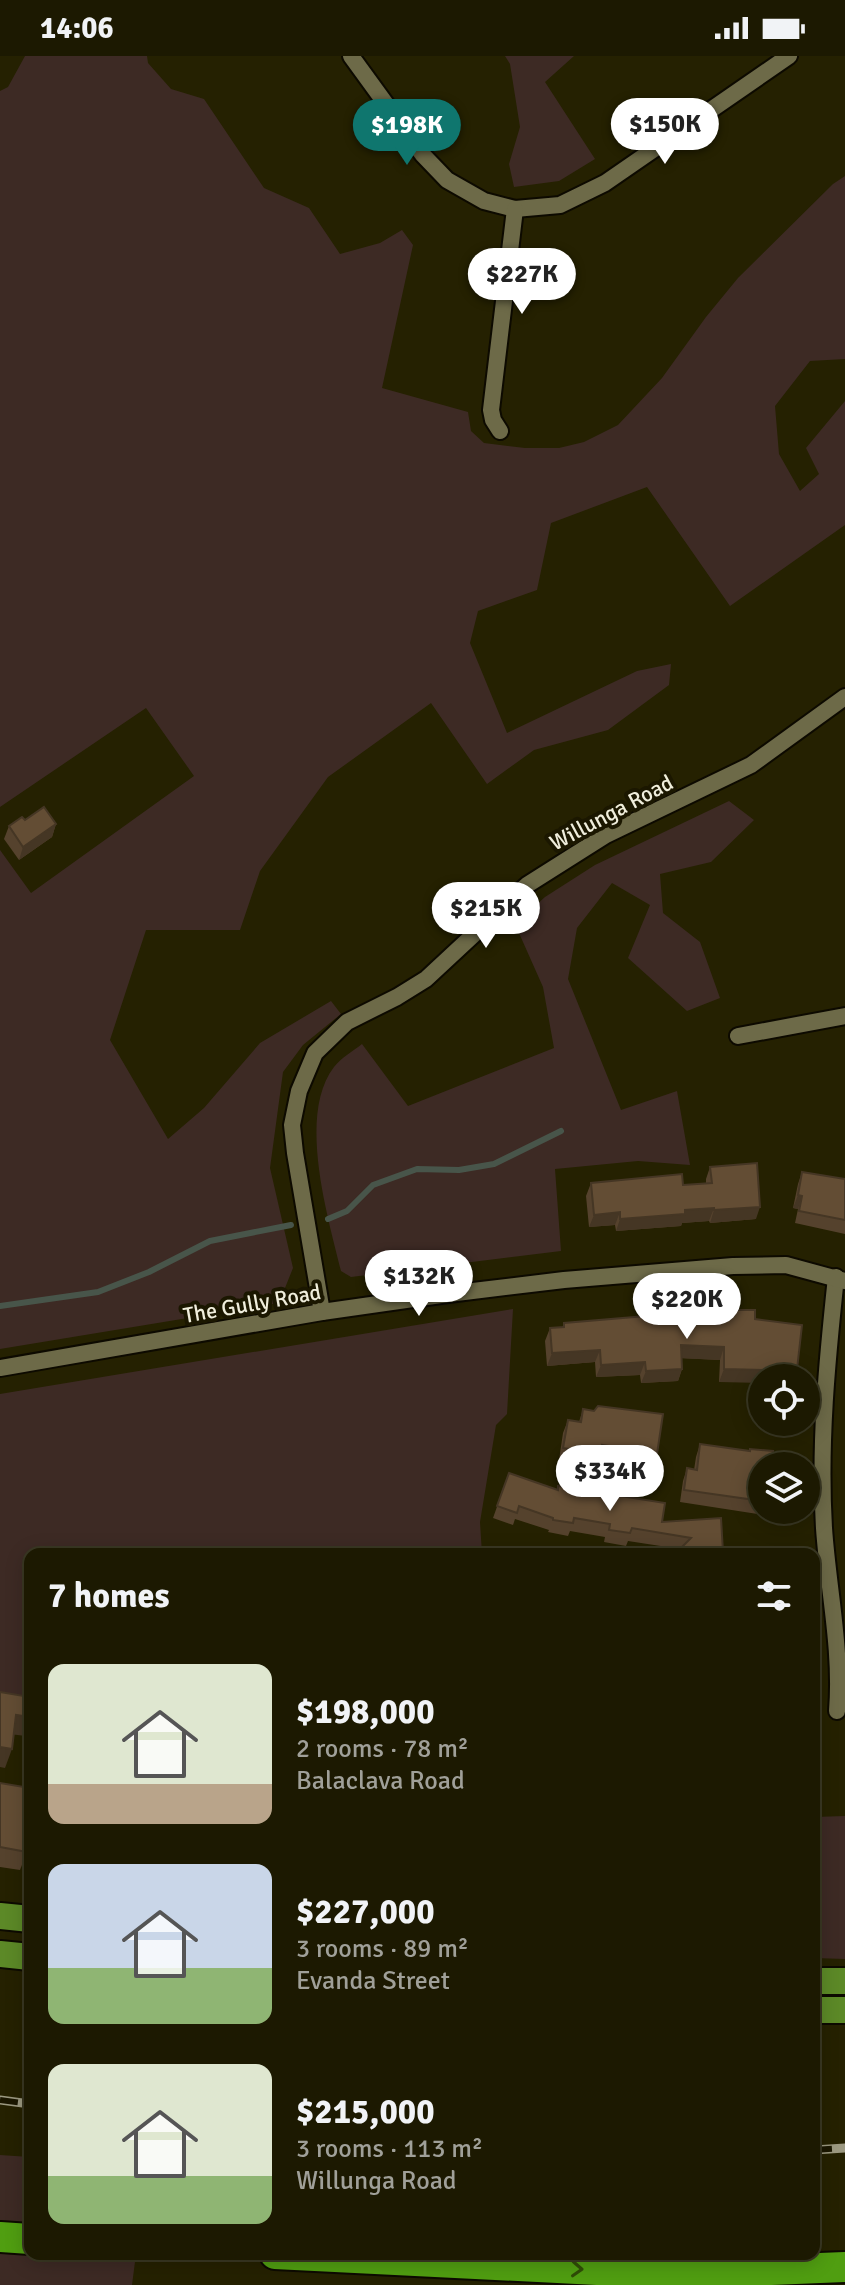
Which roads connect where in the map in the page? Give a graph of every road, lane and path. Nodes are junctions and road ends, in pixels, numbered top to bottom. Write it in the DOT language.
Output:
graph roads {
  1 [pos="351,56"];
  2 [pos="789,56"];
  3 [pos="515,209"];
  4 [pos="500,431"];
  5 [pos="845,697"];
  6 [pos="845,1016"];
  7 [pos="738,1036"];
  8 [pos="840,1279"];
  9 [pos="322,1312"];
  10 [pos="0,1368"];
  11 [pos="837,1711"];
  12 [pos="0,1916"];
  13 [pos="24,1918"];
  14 [pos="0,1954"];
  15 [pos="24,1956"];
  16 [pos="820,1981"];
  17 [pos="845,1981"];
  18 [pos="820,2010"];
  19 [pos="845,2010"];
  20 [pos="0,2237"];
  21 [pos="24,2239"];
  22 [pos="396,2260"];
  23 [pos="845,2267"];
  1 -- 3 [label="street"];
  2 -- 3 [label="street"];
  3 -- 4 [label="street"];
  5 -- 9 [label="street, Willunga Road"];
  6 -- 7 [label="street"];
  8 -- 9 [label="street, The Gully Road"];
  8 -- 11 [label="street"];
  9 -- 10 [label="street, The Gully Road"];
  12 -- 13 [label="main road"];
  14 -- 15 [label="main road"];
  16 -- 17 [label="main road"];
  18 -- 19 [label="main road"];
  20 -- 21 [label="highway"];
  22 -- 23 [label="highway, one-way"];
}
